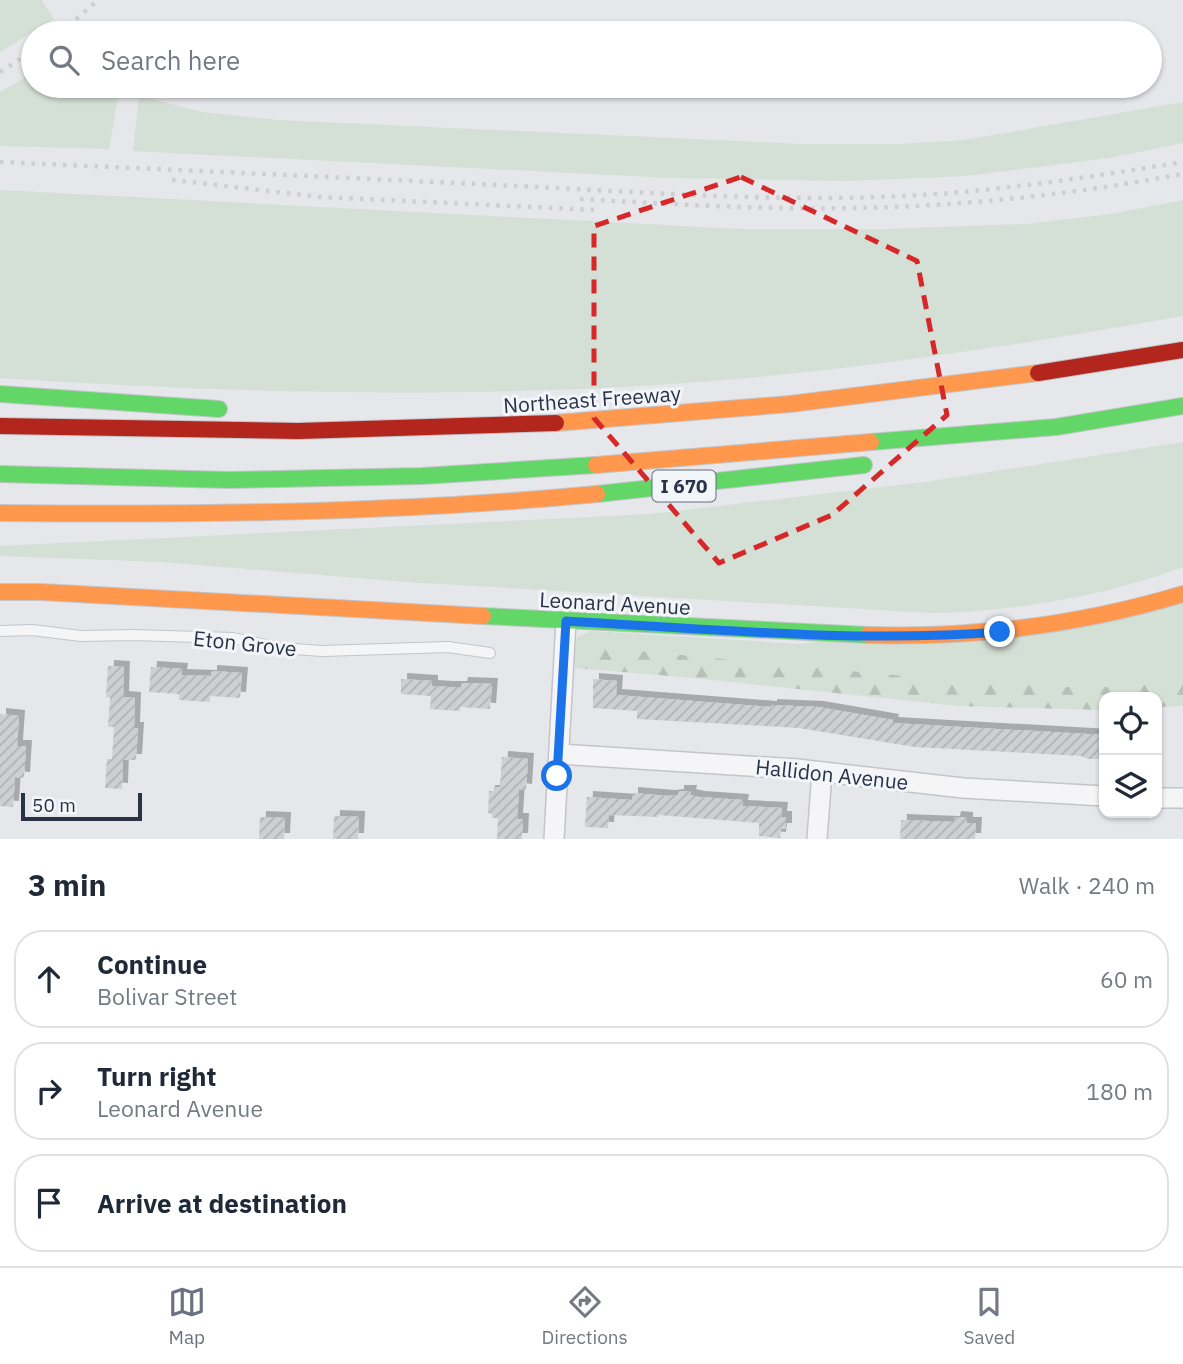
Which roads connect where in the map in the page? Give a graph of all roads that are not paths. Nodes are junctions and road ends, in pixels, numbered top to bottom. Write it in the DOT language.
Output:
graph roads {
  1 [pos="1183,350"];
  2 [pos="0,394"];
  3 [pos="1183,406"];
  4 [pos="236,410"];
  5 [pos="304,415"];
  6 [pos="0,426"];
  7 [pos="480,427"];
  8 [pos="1056,428"];
  9 [pos="928,454"];
  10 [pos="875,463"];
  11 [pos="0,474"];
  12 [pos="307,512"];
  13 [pos="0,513"];
  14 [pos="92,530"];
  15 [pos="0,586"];
  16 [pos="0,592"];
  17 [pos="41,592"];
  18 [pos="1183,594"];
  19 [pos="566,621"];
  20 [pos="0,631"];
  21 [pos="490,653"];
  22 [pos="559,754"];
  23 [pos="822,772"];
  24 [pos="1099,796"];
  25 [pos="1162,798"];
  26 [pos="1183,798"];
  27 [pos="554,839"];
  28 [pos="817,839"];
  1 -- 7 [label="main road, Northeast Freeway"];
  2 -- 4 [label="main road"];
  3 -- 8 [label="main road"];
  5 -- 7 [label="main road"];
  6 -- 7 [label="main road, Northeast Freeway"];
  8 -- 9 [label="main road"];
  8 -- 11 [label="main road"];
  10 -- 12 [label="main road, I 670"];
  12 -- 13 [label="main road, I 670"];
  12 -- 14 [label="main road"];
  15 -- 17 [label="main road, Leonard Avenue"];
  16 -- 17 [label="main road, Leonard Avenue"];
  17 -- 19 [label="main road, Leonard Avenue"];
  18 -- 19 [label="main road, Leonard Avenue"];
  19 -- 22 [label="street"];
  20 -- 21 [label="lane, Eton Grove"];
  22 -- 23 [label="street, Hallidon Avenue"];
  22 -- 27 [label="street"];
  23 -- 24 [label="street, Hallidon Avenue"];
  23 -- 28 [label="street"];
  25 -- 26 [label="street"];
}
